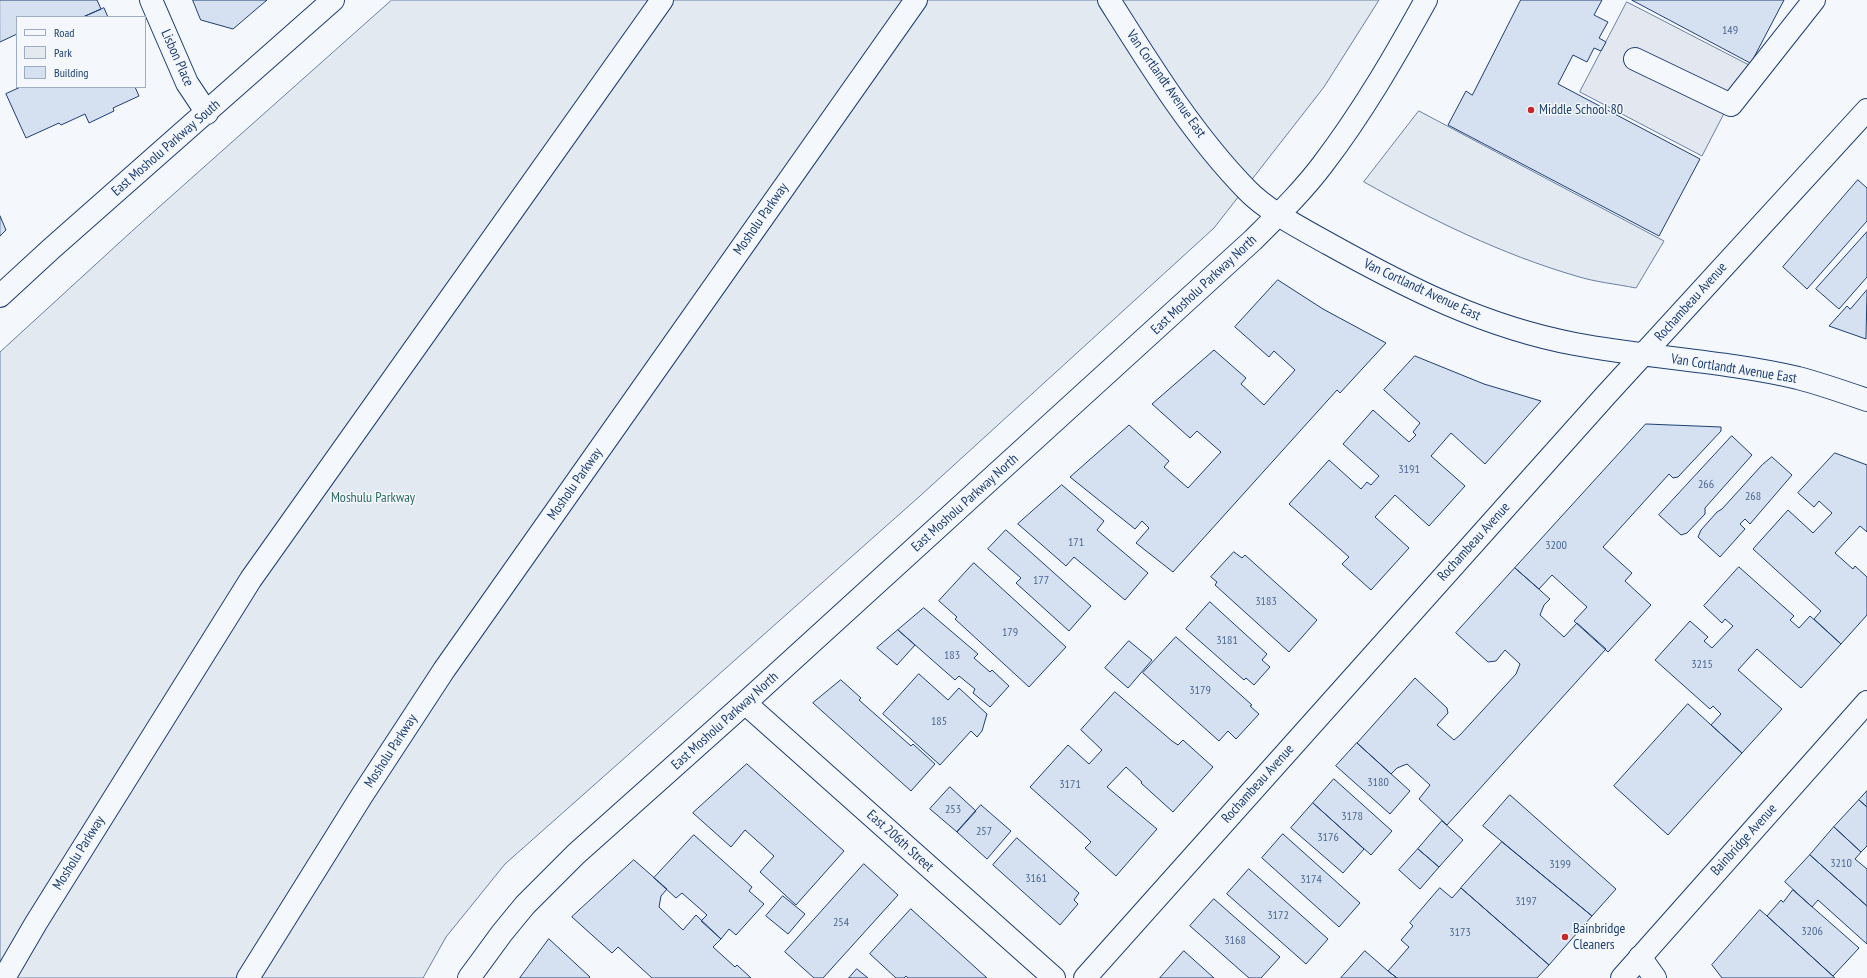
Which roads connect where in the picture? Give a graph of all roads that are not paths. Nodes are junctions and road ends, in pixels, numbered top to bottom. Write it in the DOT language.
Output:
graph roads {
  1 [pos="151,0"];
  2 [pos="333,0"];
  3 [pos="662,0"];
  4 [pos="916,0"];
  5 [pos="1109,0"];
  6 [pos="1426,0"];
  7 [pos="1814,0"];
  8 [pos="1635,59"];
  9 [pos="1867,110"];
  10 [pos="207,113"];
  11 [pos="1279,214"];
  12 [pos="0,296"];
  13 [pos="1642,356"];
  14 [pos="1867,400"];
  15 [pos="1867,702"];
  16 [pos="745,703"];
  17 [pos="1640,957"];
  18 [pos="4,978"];
  19 [pos="248,978"];
  20 [pos="469,978"];
  21 [pos="1054,978"];
  22 [pos="1085,978"];
  23 [pos="1622,978"];
  24 [pos="1655,978"];
  1 -- 10 [label="street, Lisbon Place"];
  2 -- 10 [label="street, East Mosholu Parkway South"];
  3 -- 18 [label="street, Mosholu Parkway"];
  4 -- 19 [label="street, Mosholu Parkway"];
  5 -- 11 [label="street, Van Cortlandt Avenue East"];
  6 -- 11 [label="street, East Mosholu Parkway North"];
  7 -- 8 [label="street"];
  9 -- 13 [label="street, Rochambeau Avenue"];
  10 -- 12 [label="street, East Mosholu Parkway South"];
  11 -- 13 [label="street, Van Cortlandt Avenue East"];
  11 -- 16 [label="street, East Mosholu Parkway North"];
  13 -- 14 [label="street, Van Cortlandt Avenue East"];
  13 -- 22 [label="street, Rochambeau Avenue"];
  15 -- 17 [label="street, Bainbridge Avenue"];
  16 -- 20 [label="street, East Mosholu Parkway North"];
  16 -- 21 [label="street, East 206th Street"];
  17 -- 23 [label="street, Bainbridge Avenue"];
  17 -- 24 [label="street"];
}
